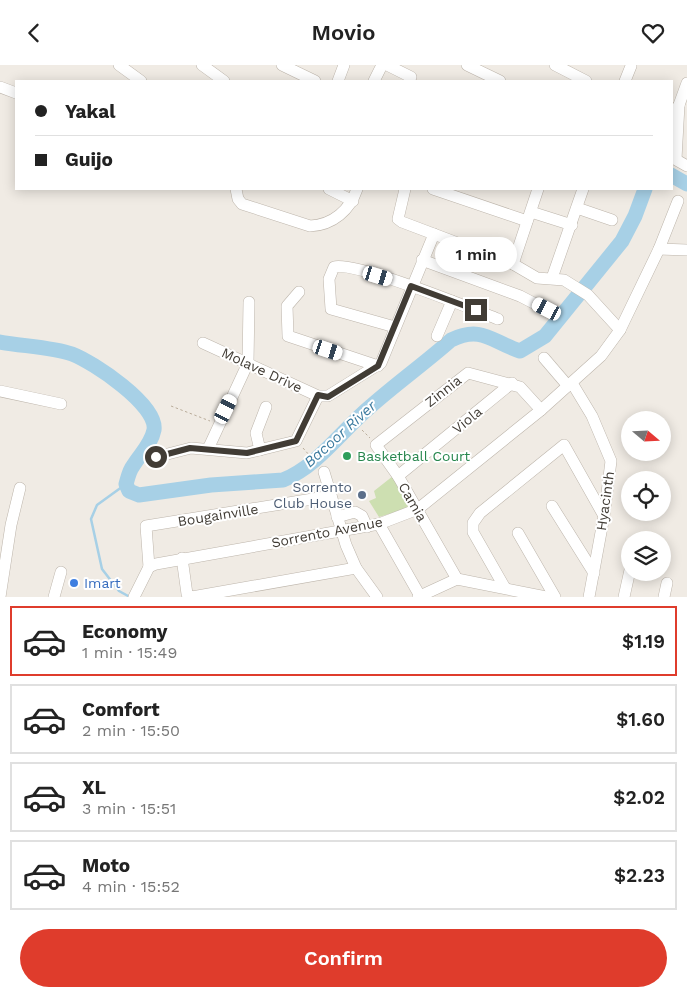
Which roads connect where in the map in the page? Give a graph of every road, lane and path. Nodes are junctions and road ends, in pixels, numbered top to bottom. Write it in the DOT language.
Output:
graph roads {
  1 [pos="119,65"];
  2 [pos="202,65"];
  3 [pos="282,65"];
  4 [pos="344,65"];
  5 [pos="382,65"];
  6 [pos="387,65"];
  7 [pos="467,65"];
  8 [pos="555,65"];
  9 [pos="631,66"];
  10 [pos="302,70"];
  11 [pos="140,80"];
  12 [pos="223,80"];
  13 [pos="314,80"];
  14 [pos="338,80"];
  15 [pos="374,80"];
  16 [pos="408,80"];
  17 [pos="498,80"];
  18 [pos="584,80"];
  19 [pos="625,80"];
  20 [pos="687,83"];
  21 [pos="0,87"];
  22 [pos="15,93"];
  23 [pos="679,105"];
  24 [pos="673,115"];
  25 [pos="674,158"];
  26 [pos="687,166"];
  27 [pos="236,190"];
  28 [pos="331,190"];
  29 [pos="358,190"];
  30 [pos="405,190"];
  31 [pos="439,190"];
  32 [pos="538,190"];
  33 [pos="583,190"];
  34 [pos="458,193"];
  35 [pos="353,201"];
  36 [pos="678,201"];
  37 [pos="577,208"];
  38 [pos="529,216"];
  39 [pos="612,220"];
  40 [pos="572,225"];
  41 [pos="434,234"];
  42 [pos="660,249"];
  43 [pos="687,249"];
  44 [pos="422,260"];
  45 [pos="513,265"];
  46 [pos="552,277"];
  47 [pos="411,286"];
  48 [pos="298,292"];
  49 [pos="452,301"];
  50 [pos="249,302"];
  51 [pos="547,309"];
  52 [pos="498,319"];
  53 [pos="395,327"];
  54 [pos="620,330"];
  55 [pos="437,336"];
  56 [pos="203,343"];
  57 [pos="544,358"];
  58 [pos="248,363"];
  59 [pos="378,366"];
  60 [pos="512,383"];
  61 [pos="570,385"];
  62 [pos="0,391"];
  63 [pos="318,395"];
  64 [pos="61,405"];
  65 [pos="171,405"];
  66 [pos="266,407"];
  67 [pos="541,410"];
  68 [pos="218,424"];
  69 [pos="362,430"];
  70 [pos="376,445"];
  71 [pos="301,446"];
  72 [pos="208,449"];
  73 [pos="260,450"];
  74 [pos="156,457"];
  75 [pos="324,472"];
  76 [pos="398,476"];
  77 [pos="20,488"];
  78 [pos="331,496"];
  79 [pos="552,506"];
  80 [pos="418,509"];
  81 [pos="604,516"];
  82 [pos="337,517"];
  83 [pos="379,524"];
  84 [pos="367,527"];
  85 [pos="341,532"];
  86 [pos="518,533"];
  87 [pos="182,558"];
  88 [pos="149,567"];
  89 [pos="356,568"];
  90 [pos="60,572"];
  91 [pos="594,573"];
  92 [pos="457,579"];
  93 [pos="628,581"];
  94 [pos="667,583"];
  95 [pos="509,592"];
  96 [pos="135,595"];
  97 [pos="419,596"];
  98 [pos="0,597"];
  99 [pos="54,597"];
  100 [pos="377,597"];
  101 [pos="546,597"];
  102 [pos="555,597"];
  103 [pos="589,597"];
  104 [pos="624,597"];
  105 [pos="664,597"];
  1 -- 11 [label="street"];
  2 -- 12 [label="street"];
  3 -- 10 [label="street"];
  4 -- 14 [label="street"];
  5 -- 15 [label="street"];
  6 -- 16 [label="street"];
  7 -- 17 [label="street"];
  8 -- 18 [label="street"];
  9 -- 19 [label="street"];
  10 -- 13 [label="street"];
  20 -- 23 [label="street"];
  21 -- 22 [label="street"];
  23 -- 24 [label="street"];
  23 -- 25 [label="street"];
  25 -- 26 [label="street"];
  27 -- 35 [label="street"];
  28 -- 35 [label="street"];
  29 -- 35 [label="street"];
  30 -- 41 [label="street"];
  31 -- 34 [label="street"];
  32 -- 38 [label="street"];
  33 -- 37 [label="street"];
  34 -- 38 [label="street"];
  36 -- 42 [label="street, Sorrento Avenue"];
  37 -- 39 [label="street"];
  37 -- 40 [label="street"];
  38 -- 40 [label="street"];
  38 -- 45 [label="street"];
  40 -- 46 [label="street"];
  41 -- 44 [label="street"];
  41 -- 45 [label="street"];
  42 -- 43 [label="street"];
  42 -- 54 [label="street, Sorrento Avenue"];
  44 -- 47 [label="street"];
  44 -- 51 [label="street"];
  45 -- 46 [label="street"];
  46 -- 54 [label="street"];
  47 -- 49 [label="street"];
  47 -- 53 [label="street"];
  47 -- 53 [label="street"];
  48 -- 59 [label="street"];
  49 -- 52 [label="street"];
  49 -- 55 [label="street"];
  50 -- 58 [label="street"];
  53 -- 59 [label="street"];
  54 -- 61 [label="street, Sorrento Avenue"];
  56 -- 58 [label="street, Molave Drive"];
  57 -- 61 [label="street, Hyacinth"];
  58 -- 63 [label="street, Molave Drive"];
  58 -- 68 [label="street"];
  59 -- 63 [label="street, Molave Drive"];
  60 -- 67 [label="street, Zinnia"];
  60 -- 70 [label="street, Zinnia"];
  60 -- 76 [label="street, Viola"];
  61 -- 67 [label="street, Sorrento Avenue"];
  61 -- 81 [label="street, Hyacinth"];
  62 -- 64 [label="street"];
  63 -- 73 [label="street"];
  65 -- 68 [label="path"];
  66 -- 73 [label="street"];
  67 -- 80 [label="street, Sorrento Avenue"];
  68 -- 72 [label="street"];
  69 -- 70 [label="path"];
  70 -- 76 [label="street, Camia"];
  71 -- 75 [label="path"];
  72 -- 73 [label="street"];
  72 -- 74 [label="street"];
  75 -- 78 [label="street"];
  76 -- 80 [label="street, Camia"];
  77 -- 98 [label="street"];
  78 -- 82 [label="street"];
  78 -- 88 [label="street, Bougainville"];
  79 -- 91 [label="street"];
  80 -- 83 [label="street, Sorrento Avenue"];
  80 -- 92 [label="street, Camia"];
  81 -- 91 [label="street, Hyacinth"];
  81 -- 95 [label="street"];
  82 -- 84 [label="street"];
  82 -- 85 [label="street"];
  83 -- 84 [label="street, Sorrento Avenue"];
  83 -- 97 [label="street"];
  84 -- 85 [label="street, Sorrento Avenue"];
  85 -- 87 [label="street, Sorrento Avenue"];
  85 -- 89 [label="street"];
  86 -- 102 [label="street"];
  87 -- 88 [label="street, Sorrento Avenue"];
  87 -- 89 [label="street"];
  88 -- 96 [label="street"];
  89 -- 100 [label="street"];
  90 -- 99 [label="street"];
  91 -- 103 [label="street, Hyacinth"];
  92 -- 95 [label="street"];
  92 -- 97 [label="street"];
  93 -- 104 [label="street"];
  94 -- 105 [label="street"];
  95 -- 101 [label="street"];
}
